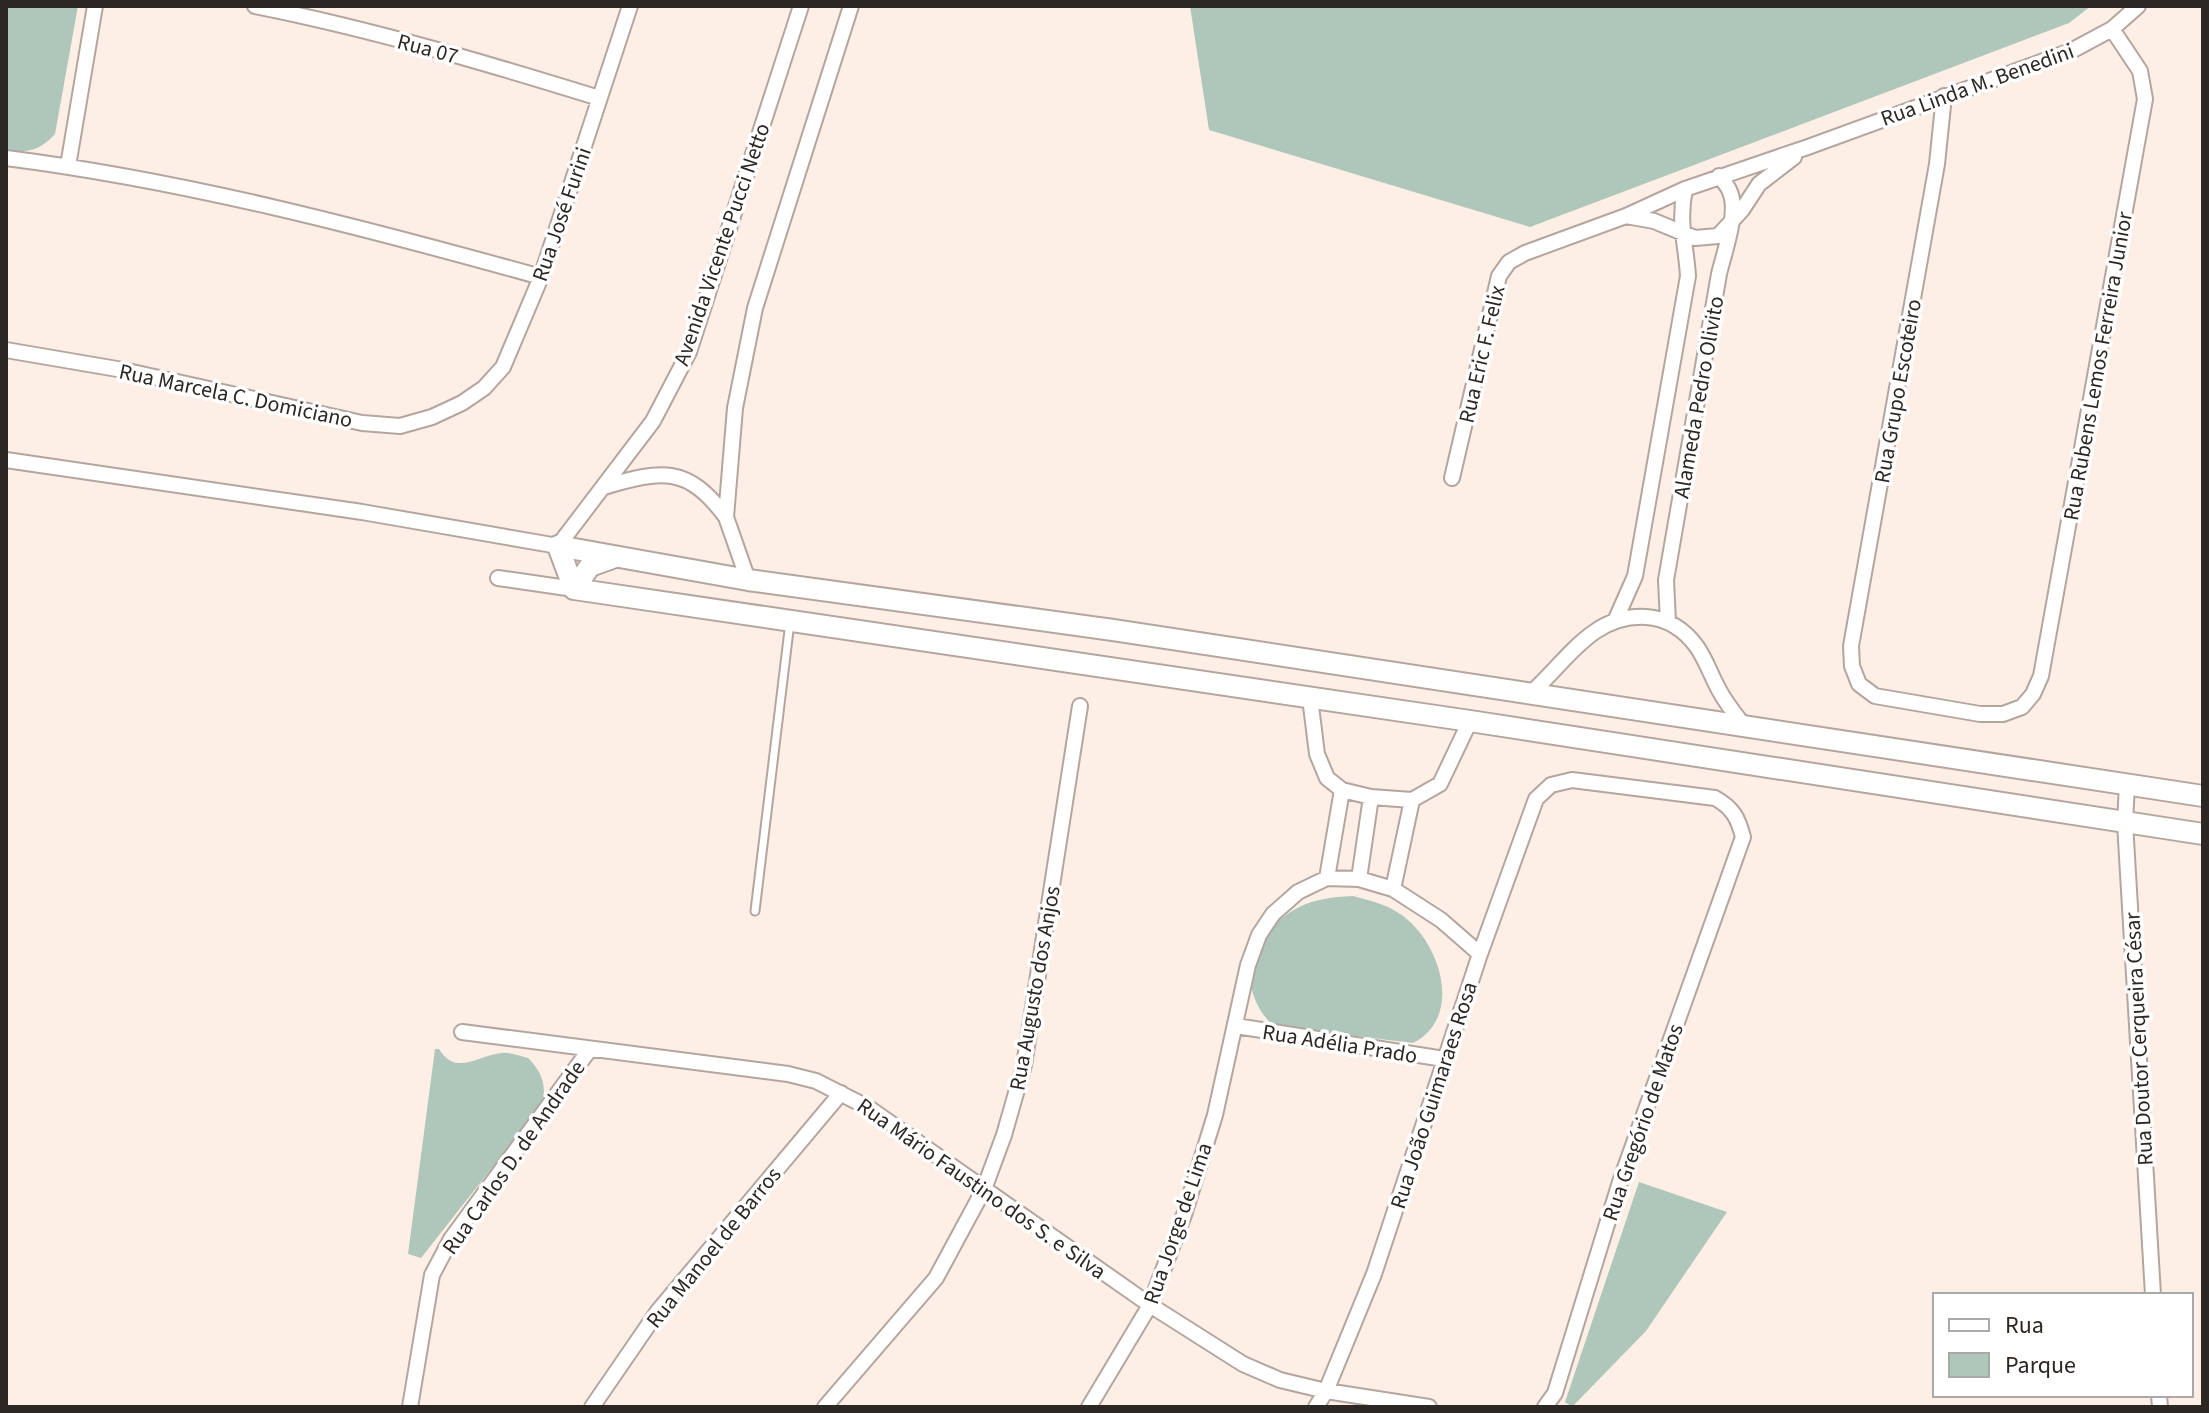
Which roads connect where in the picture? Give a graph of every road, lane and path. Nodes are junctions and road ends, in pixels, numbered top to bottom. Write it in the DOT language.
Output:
graph roads {
  1 [pos="95,6"];
  2 [pos="255,6"];
  3 [pos="630,6"];
  4 [pos="801,6"];
  5 [pos="851,6"];
  6 [pos="2138,6"];
  7 [pos="2112,29"];
  8 [pos="1944,96"];
  9 [pos="599,98"];
  10 [pos="1808,147"];
  11 [pos="6,158"];
  12 [pos="68,166"];
  13 [pos="1719,176"];
  14 [pos="1685,189"];
  15 [pos="1626,216"];
  16 [pos="1731,224"];
  17 [pos="1681,233"];
  18 [pos="541,277"];
  19 [pos="6,350"];
  20 [pos="462,403"];
  21 [pos="6,460"];
  22 [pos="1452,478"];
  23 [pos="604,488"];
  24 [pos="726,517"];
  25 [pos="558,546"];
  26 [pos="615,557"];
  27 [pos="498,578"];
  28 [pos="748,580"];
  29 [pos="574,589"];
  30 [pos="1616,619"];
  31 [pos="790,620"];
  32 [pos="1668,622"];
  33 [pos="1113,630"];
  34 [pos="1107,667"];
  35 [pos="1859,684"];
  36 [pos="1531,693"];
  37 [pos="1310,698"];
  38 [pos="1080,706"];
  39 [pos="1470,721"];
  40 [pos="1745,727"];
  41 [pos="1813,737"];
  42 [pos="1807,773"];
  43 [pos="2127,784"];
  44 [pos="1551,785"];
  45 [pos="1342,790"];
  46 [pos="2203,796"];
  47 [pos="1371,797"];
  48 [pos="1412,800"];
  49 [pos="2125,823"];
  50 [pos="2203,834"];
  51 [pos="1327,878"];
  52 [pos="1359,879"];
  53 [pos="1393,889"];
  54 [pos="755,911"];
  55 [pos="1480,954"];
  56 [pos="1236,1026"];
  57 [pos="462,1032"];
  58 [pos="590,1049"];
  59 [pos="1444,1059"];
  60 [pos="841,1093"];
  61 [pos="984,1189"];
  62 [pos="2153,1293"];
  63 [pos="1150,1305"];
  64 [pos="1326,1391"];
  65 [pos="410,1407"];
  66 [pos="592,1407"];
  67 [pos="825,1407"];
  68 [pos="1089,1407"];
  69 [pos="1316,1407"];
  70 [pos="1429,1407"];
  71 [pos="1545,1407"];
  1 -- 12 [label="street"];
  2 -- 9 [label="street, Rua 07"];
  3 -- 9 [label="street, Rua José Furini"];
  4 -- 23 [label="street, Avenida Vicente Pucci Netto"];
  5 -- 24 [label="street"];
  6 -- 7 [label="street, Rua Linda M. Benedini"];
  7 -- 8 [label="street, Rua Linda M. Benedini"];
  7 -- 35 [label="street, Rua Rubens Lemos Ferreira Junior"];
  8 -- 10 [label="street, Rua Linda M. Benedini"];
  8 -- 35 [label="street, Rua Grupo Escoteiro"];
  9 -- 18 [label="street, Rua José Furini"];
  10 -- 13 [label="street, Rua Linda M. Benedini"];
  10 -- 16 [label="street, Rua Linda M. Benedini"];
  11 -- 12 [label="street"];
  12 -- 18 [label="street"];
  13 -- 14 [label="street, Rua Linda M. Benedini"];
  13 -- 16 [label="street, Alameda Pedro Olivito"];
  14 -- 15 [label="street, Rua Linda M. Benedini"];
  14 -- 17 [label="street, Alameda Pedro Olivito"];
  15 -- 17 [label="street"];
  15 -- 22 [label="street, Rua Eric F. Felix"];
  16 -- 17 [label="street"];
  16 -- 32 [label="street, Alameda Pedro Olivito"];
  17 -- 30 [label="street, Alameda Pedro Olivito"];
  18 -- 20 [label="street, Rua José Furini"];
  19 -- 20 [label="street, Rua Marcela C. Domiciano"];
  21 -- 25 [label="street"];
  23 -- 24 [label="street"];
  23 -- 25 [label="street, Avenida Vicente Pucci Netto"];
  24 -- 28 [label="street"];
  25 -- 26 [label="street"];
  25 -- 29 [label="street"];
  26 -- 28 [label="street"];
  26 -- 29 [label="street"];
  27 -- 29 [label="street"];
  28 -- 33 [label="street"];
  29 -- 31 [label="street"];
  30 -- 32 [label="street"];
  30 -- 36 [label="street"];
  31 -- 34 [label="street"];
  31 -- 54 [label="lane"];
  32 -- 40 [label="street"];
  33 -- 34 [label="street"];
  33 -- 36 [label="street"];
  34 -- 37 [label="street"];
  36 -- 40 [label="street"];
  37 -- 39 [label="street"];
  37 -- 45 [label="street"];
  38 -- 61 [label="street, Rua Augusto dos Anjos"];
  39 -- 42 [label="street"];
  39 -- 48 [label="street"];
  40 -- 41 [label="street"];
  41 -- 42 [label="street"];
  41 -- 43 [label="street"];
  42 -- 49 [label="street"];
  43 -- 46 [label="street"];
  43 -- 49 [label="street, Rua Doutor Cerqueira César"];
  44 -- 55 [label="street, Rua João Guimaraes Rosa"];
  44 -- 71 [label="street, Rua Gregório de Matos"];
  45 -- 47 [label="street"];
  45 -- 51 [label="street"];
  47 -- 48 [label="street"];
  47 -- 52 [label="street"];
  48 -- 53 [label="street"];
  49 -- 50 [label="street"];
  49 -- 62 [label="street, Rua Doutor Cerqueira César"];
  51 -- 52 [label="street"];
  51 -- 56 [label="street, Rua Jorge de Lima"];
  52 -- 53 [label="street"];
  53 -- 55 [label="street"];
  55 -- 59 [label="street, Rua João Guimaraes Rosa"];
  56 -- 59 [label="street, Rua Adélia Prado"];
  56 -- 63 [label="street, Rua Jorge de Lima"];
  57 -- 58 [label="street, Rua Mário Faustino dos S. e Silva"];
  58 -- 60 [label="street, Rua Mário Faustino dos S. e Silva"];
  58 -- 65 [label="street, Rua Carlos D. de Andrade"];
  59 -- 64 [label="street, Rua João Guimaraes Rosa"];
  60 -- 61 [label="street, Rua Mário Faustino dos S. e Silva"];
  60 -- 66 [label="street, Rua Manoel de Barros"];
  61 -- 63 [label="street, Rua Mário Faustino dos S. e Silva"];
  61 -- 67 [label="street, Rua Augusto dos Anjos"];
  63 -- 64 [label="street, Rua Mário Faustino dos S. e Silva"];
  63 -- 68 [label="street, Rua Jorge de Lima"];
  64 -- 69 [label="street, Rua João Guimaraes Rosa"];
  64 -- 70 [label="street, Rua Mário Faustino dos S. e Silva"];
}
